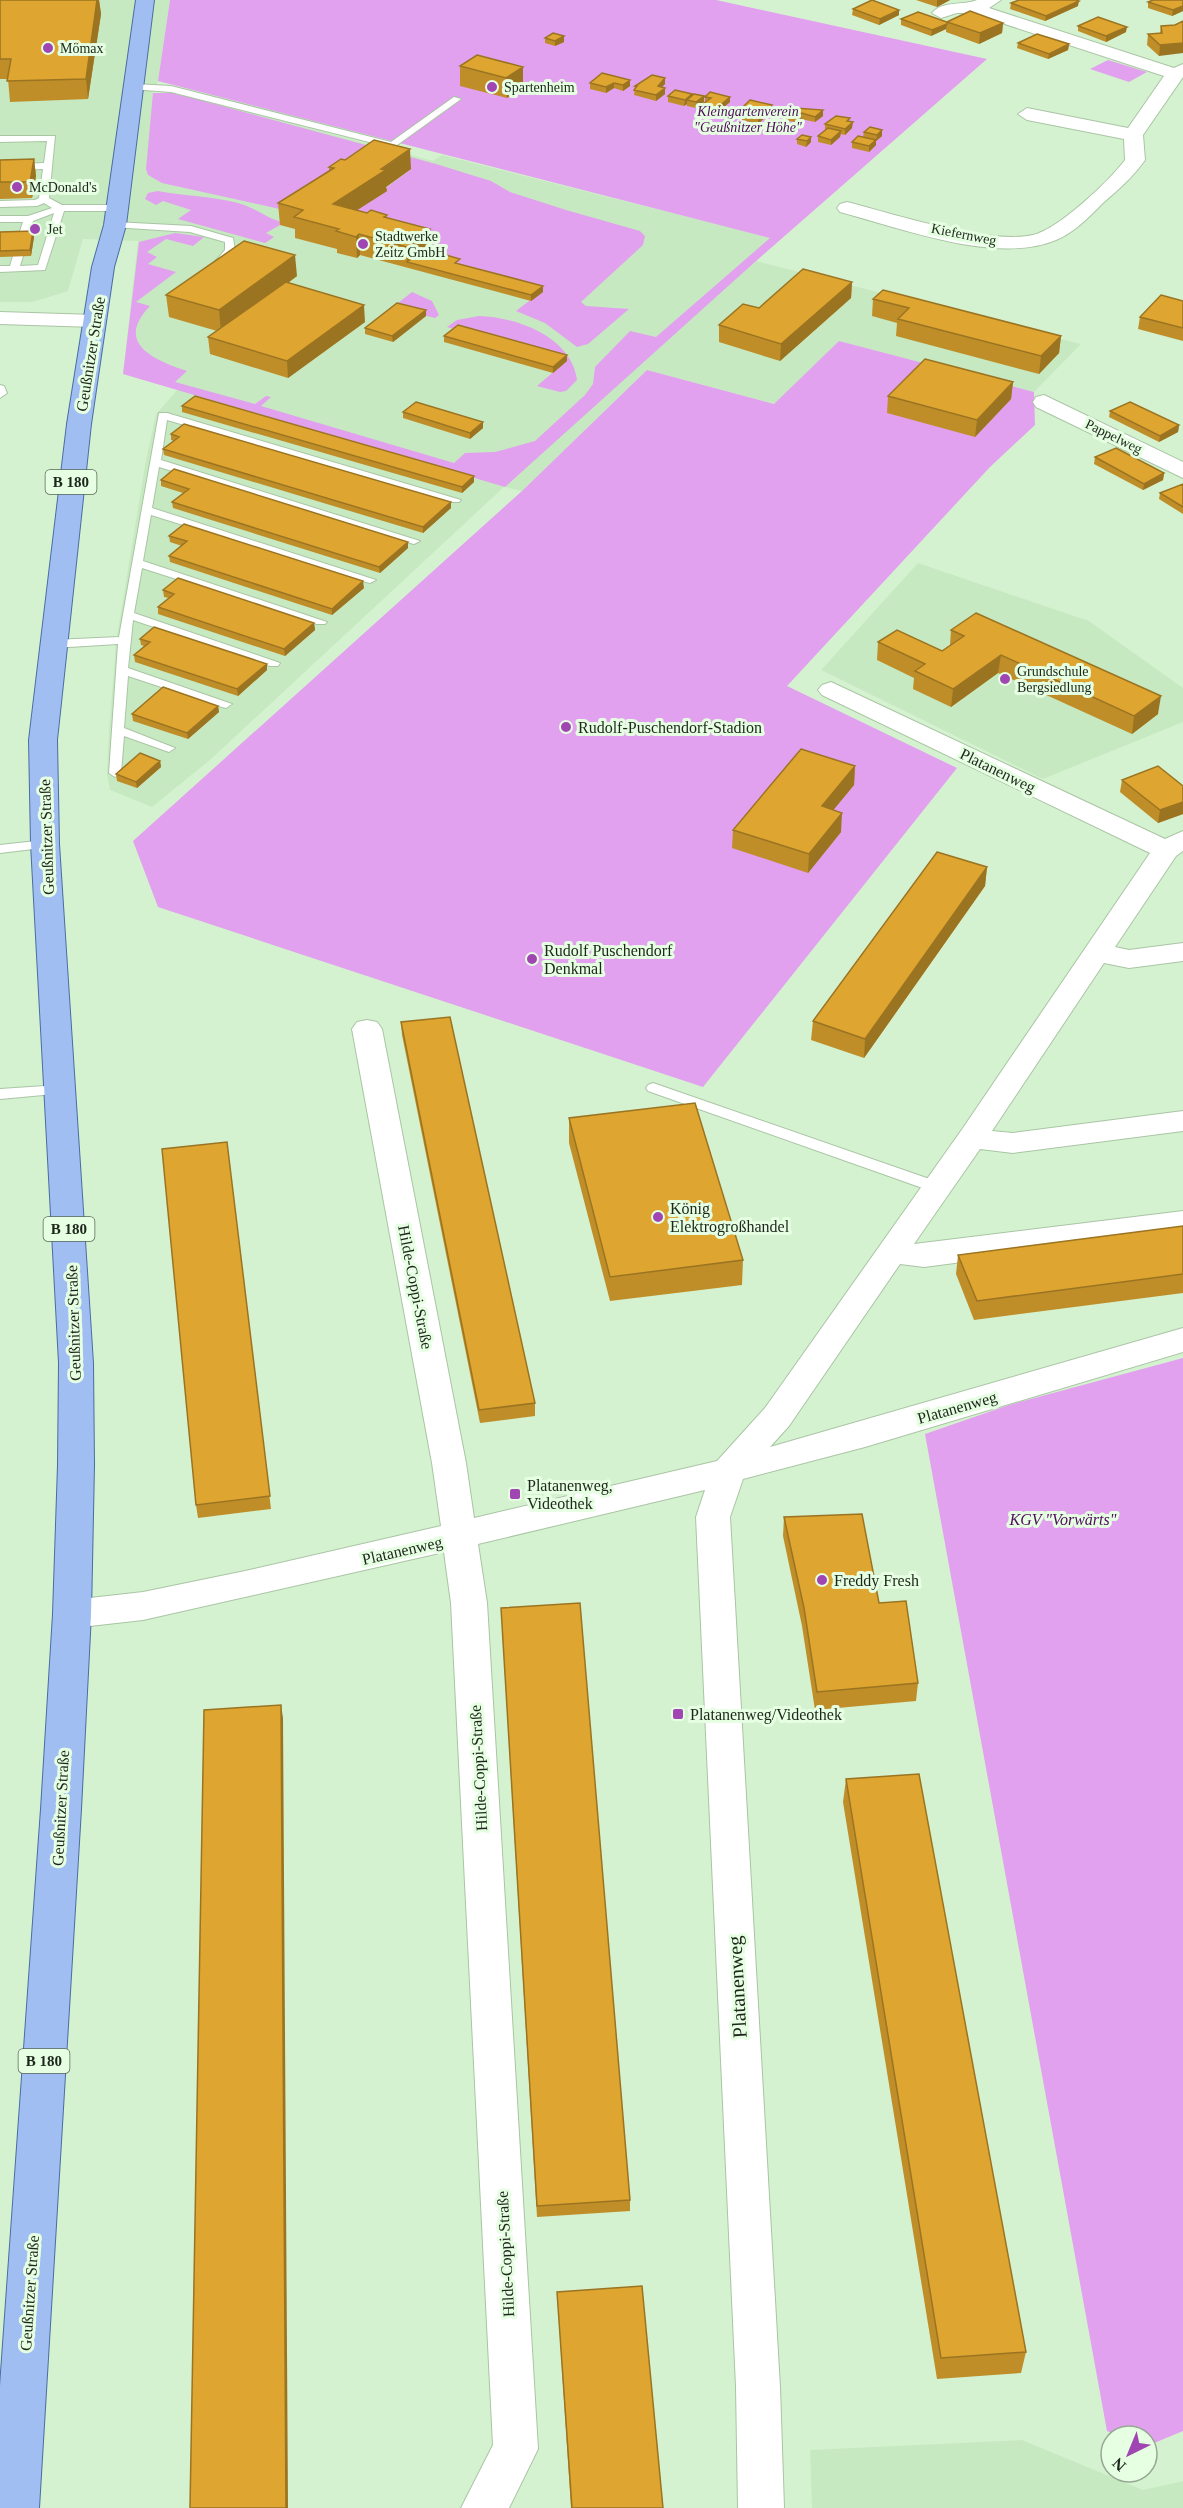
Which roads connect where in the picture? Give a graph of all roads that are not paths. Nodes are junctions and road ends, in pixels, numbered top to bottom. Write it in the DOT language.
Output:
graph roads {
  1 [pos="145,0"];
  2 [pos="992,0"];
  3 [pos="973,8"];
  4 [pos="941,13"];
  5 [pos="1179,72"];
  6 [pos="134,87"];
  7 [pos="458,99"];
  8 [pos="1027,114"];
  9 [pos="1133,135"];
  10 [pos="0,139"];
  11 [pos="48,166"];
  12 [pos="0,168"];
  13 [pos="44,199"];
  14 [pos="0,204"];
  15 [pos="60,208"];
  16 [pos="847,208"];
  17 [pos="116,216"];
  18 [pos="0,219"];
  19 [pos="29,219"];
  20 [pos="22,237"];
  21 [pos="18,256"];
  22 [pos="0,269"];
  23 [pos="14,269"];
  24 [pos="209,271"];
  25 [pos="0,318"];
  26 [pos="95,321"];
  27 [pos="0,388"];
  28 [pos="0,395"];
  29 [pos="1044,402"];
  30 [pos="155,462"];
  31 [pos="1183,471"];
  32 [pos="455,500"];
  33 [pos="147,510"];
  34 [pos="414,541"];
  35 [pos="138,563"];
  36 [pos="370,580"];
  37 [pos="129,615"];
  38 [pos="321,622"];
  39 [pos="124,640"];
  40 [pos="53,644"];
  41 [pos="274,663"];
  42 [pos="121,670"];
  43 [pos="831,690"];
  44 [pos="226,704"];
  45 [pos="117,730"];
  46 [pos="169,748"];
  47 [pos="115,773"];
  48 [pos="45,844"];
  49 [pos="1174,845"];
  50 [pos="0,849"];
  51 [pos="1095,952"];
  52 [pos="1183,952"];
  53 [pos="367,1029"];
  54 [pos="653,1088"];
  55 [pos="60,1090"];
  56 [pos="0,1094"];
  57 [pos="1183,1121"];
  58 [pos="974,1135"];
  59 [pos="936,1187"];
  60 [pos="1183,1222"];
  61 [pos="893,1250"];
  62 [pos="1183,1340"];
  63 [pos="730,1468"];
  64 [pos="461,1536"];
  65 [pos="72,1614"];
  66 [pos="15,2508"];
  67 [pos="484,2508"];
  68 [pos="761,2508"];
  1 -- 6 [label="main road, Geußnitzer Straße / B 180"];
  2 -- 3 [label="street"];
  3 -- 4 [label="street"];
  3 -- 5 [label="street"];
  5 -- 9 [label="street"];
  6 -- 7 [label="lane"];
  6 -- 17 [label="main road, Geußnitzer Straße / B 180"];
  8 -- 9 [label="street"];
  9 -- 16 [label="street, Kiefernweg"];
  10 -- 11 [label="lane"];
  11 -- 12 [label="lane"];
  11 -- 13 [label="lane"];
  13 -- 14 [label="lane"];
  13 -- 15 [label="lane"];
  15 -- 17 [label="lane"];
  15 -- 19 [label="lane"];
  15 -- 23 [label="lane"];
  17 -- 24 [label="lane"];
  17 -- 26 [label="main road, Geußnitzer Straße / B 180"];
  18 -- 19 [label="lane"];
  19 -- 20 [label="lane"];
  21 -- 23 [label="lane"];
  22 -- 23 [label="lane"];
  25 -- 26 [label="street"];
  26 -- 40 [label="main road, Geußnitzer Straße / B 180"];
  27 -- 28 [label="lane"];
  29 -- 31 [label="street, Pappelweg"];
  30 -- 32 [label="lane"];
  30 -- 33 [label="lane"];
  30 -- 34 [label="lane"];
  33 -- 35 [label="lane"];
  33 -- 36 [label="lane"];
  35 -- 37 [label="lane"];
  35 -- 38 [label="lane"];
  37 -- 39 [label="lane"];
  37 -- 41 [label="lane"];
  39 -- 40 [label="lane"];
  39 -- 42 [label="lane"];
  40 -- 48 [label="main road, Geußnitzer Straße / B 180"];
  42 -- 44 [label="lane"];
  42 -- 45 [label="lane"];
  43 -- 49 [label="street, Platanenweg"];
  45 -- 46 [label="lane"];
  45 -- 47 [label="lane"];
  48 -- 50 [label="lane"];
  48 -- 55 [label="main road, Geußnitzer Straße / B 180"];
  49 -- 51 [label="street, Platanenweg"];
  51 -- 52 [label="street"];
  51 -- 58 [label="street, Platanenweg"];
  53 -- 64 [label="street, Hilde-Coppi-Straße"];
  54 -- 59 [label="lane"];
  55 -- 56 [label="lane"];
  55 -- 65 [label="main road, Geußnitzer Straße / B 180"];
  57 -- 58 [label="street"];
  58 -- 59 [label="street, Platanenweg"];
  59 -- 61 [label="street, Platanenweg"];
  60 -- 61 [label="street"];
  61 -- 63 [label="street, Platanenweg"];
  62 -- 63 [label="street, Platanenweg"];
  63 -- 64 [label="street, Platanenweg"];
  63 -- 68 [label="street, Platanenweg"];
  64 -- 65 [label="street, Platanenweg"];
  64 -- 67 [label="street, Hilde-Coppi-Straße"];
  65 -- 66 [label="main road, Geußnitzer Straße / B 180"];
}
